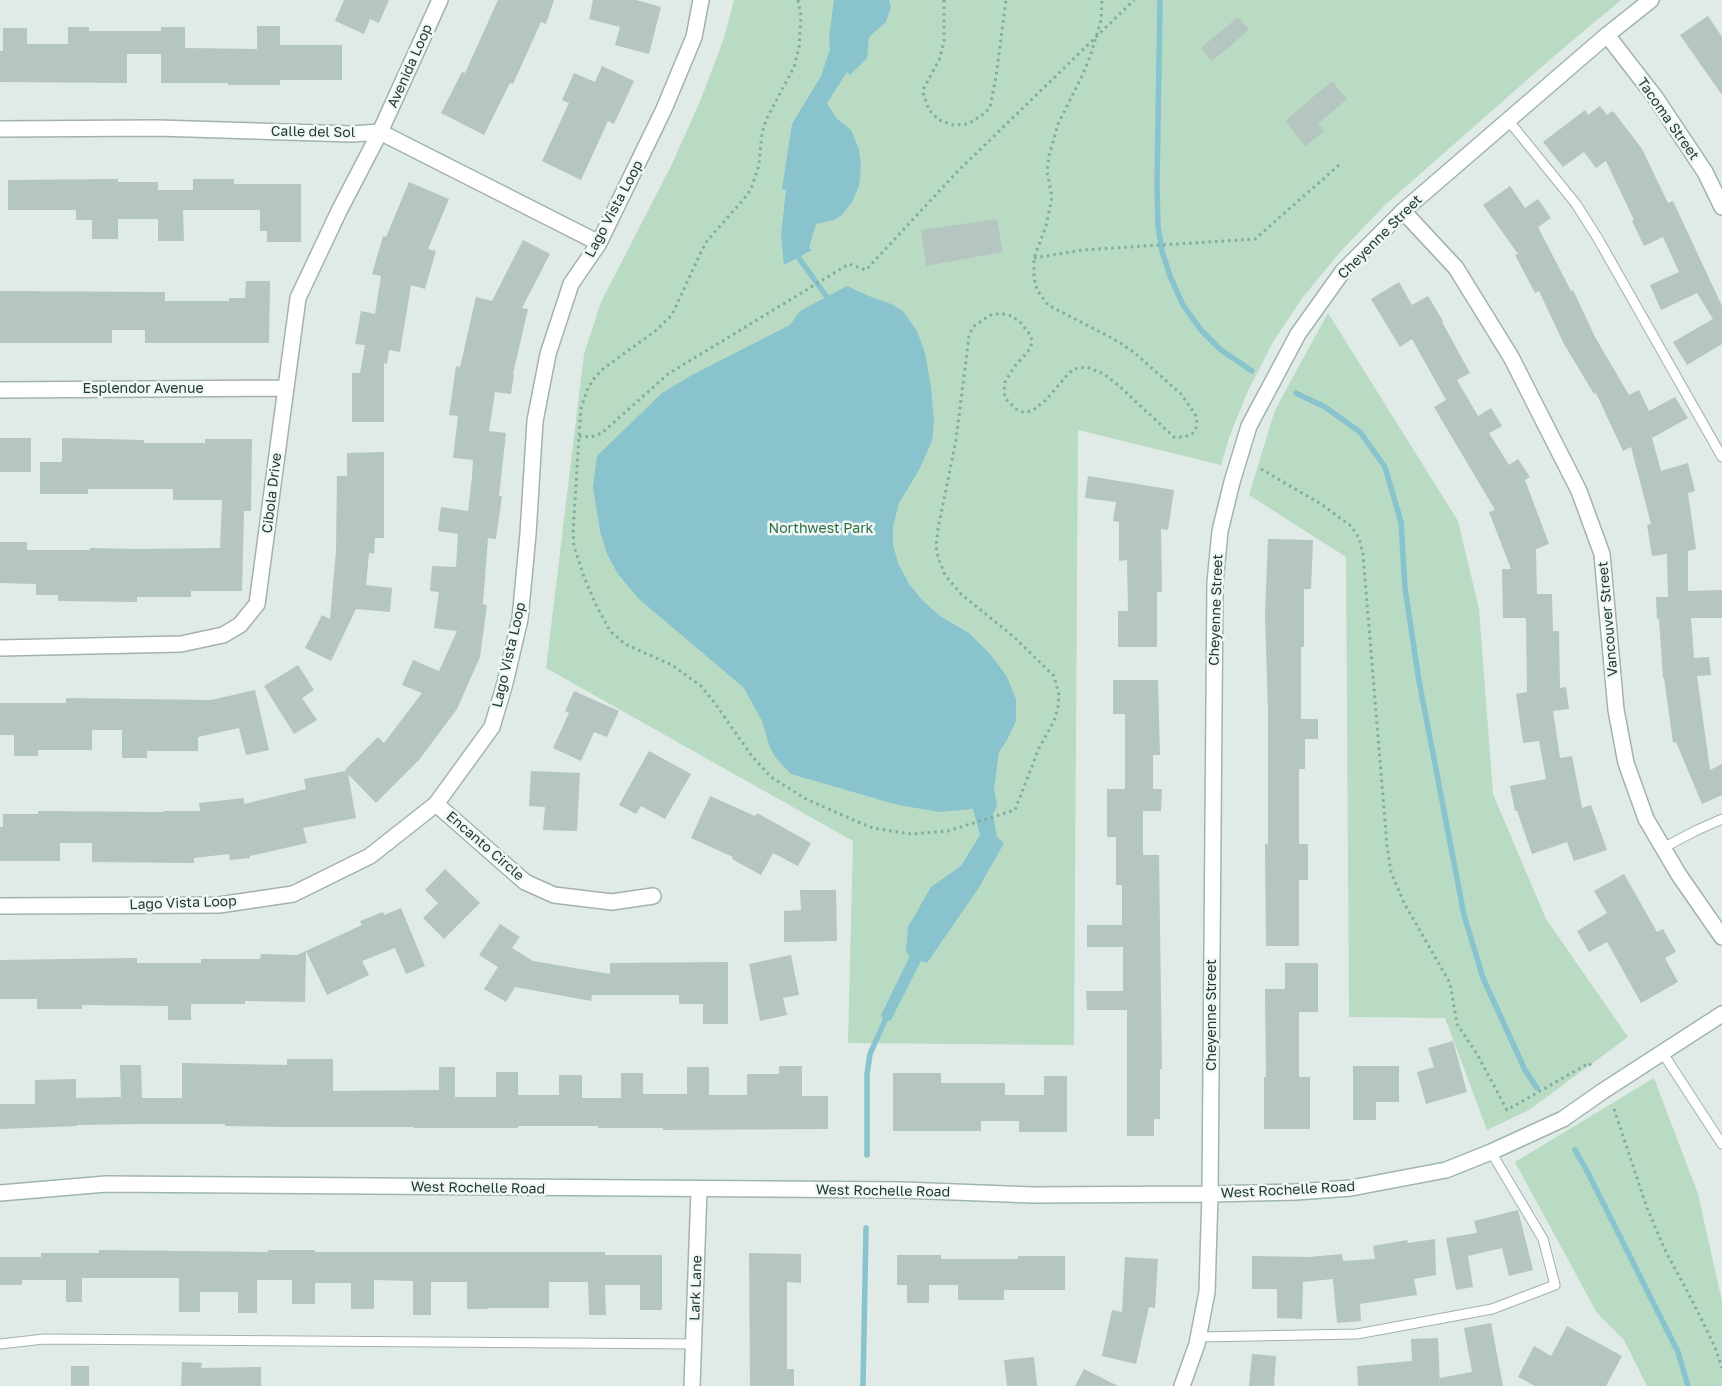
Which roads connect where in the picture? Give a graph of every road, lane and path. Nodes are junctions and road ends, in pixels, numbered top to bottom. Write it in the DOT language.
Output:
graph roads {
  1 [pos="440,0"];
  2 [pos="701,0"];
  3 [pos="798,0"];
  4 [pos="944,0"];
  5 [pos="1006,0"];
  6 [pos="1102,0"];
  7 [pos="1134,0"];
  8 [pos="1651,0"];
  9 [pos="1607,35"];
  10 [pos="1096,37"];
  11 [pos="1508,120"];
  12 [pos="0,129"];
  13 [pos="380,132"];
  14 [pos="1340,165"];
  15 [pos="1722,207"];
  16 [pos="1404,211"];
  17 [pos="599,244"];
  18 [pos="1034,258"];
  19 [pos="285,388"];
  20 [pos="0,390"];
  21 [pos="579,436"];
  22 [pos="1722,456"];
  23 [pos="1261,469"];
  24 [pos="0,648"];
  25 [pos="436,804"];
  26 [pos="1722,819"];
  27 [pos="1663,848"];
  28 [pos="652,896"];
  29 [pos="0,906"];
  30 [pos="1722,938"];
  31 [pos="1722,1014"];
  32 [pos="1662,1052"];
  33 [pos="1592,1067"];
  34 [pos="1614,1109"];
  35 [pos="1722,1144"];
  36 [pos="1491,1152"];
  37 [pos="699,1190"];
  38 [pos="0,1193"];
  39 [pos="1210,1194"];
  40 [pos="1199,1337"];
  41 [pos="0,1344"];
  42 [pos="694,1344"];
  43 [pos="1722,1368"];
  44 [pos="692,1386"];
  45 [pos="1182,1386"];
  1 -- 13 [label="street, Avenida Loop"];
  2 -- 17 [label="street, Lago Vista Loop"];
  3 -- 21 [label="path"];
  4 -- 5 [label="path"];
  6 -- 10 [label="path"];
  7 -- 10 [label="path"];
  8 -- 9 [label="street, Cheyenne Street"];
  9 -- 11 [label="street, Cheyenne Street"];
  9 -- 15 [label="street, Tacoma Street"];
  10 -- 18 [label="path"];
  10 -- 21 [label="path"];
  11 -- 16 [label="street, Cheyenne Street"];
  11 -- 22 [label="lane"];
  12 -- 13 [label="street, Calle del Sol"];
  13 -- 17 [label="street"];
  13 -- 19 [label="street, Cibola Drive"];
  14 -- 18 [label="path"];
  16 -- 27 [label="street, Vancouver Street"];
  16 -- 39 [label="street, Cheyenne Street"];
  17 -- 25 [label="street, Lago Vista Loop"];
  18 -- 21 [label="path"];
  19 -- 20 [label="street, Esplendor Avenue"];
  19 -- 24 [label="street, Cibola Drive"];
  23 -- 33 [label="path"];
  25 -- 28 [label="street, Encanto Circle"];
  25 -- 29 [label="street, Lago Vista Loop"];
  26 -- 27 [label="lane"];
  27 -- 30 [label="street, Vancouver Street"];
  31 -- 32 [label="street, West Rochelle Road"];
  32 -- 35 [label="lane"];
  32 -- 36 [label="street, West Rochelle Road"];
  34 -- 43 [label="path"];
  36 -- 39 [label="street, West Rochelle Road"];
  36 -- 40 [label="lane"];
  37 -- 38 [label="street, West Rochelle Road"];
  37 -- 39 [label="street, West Rochelle Road"];
  37 -- 42 [label="street, Lark Lane"];
  39 -- 40 [label="street, Cheyenne Street"];
  40 -- 45 [label="street, Cheyenne Street"];
  41 -- 42 [label="lane"];
  42 -- 44 [label="street, Lark Lane"];
}
